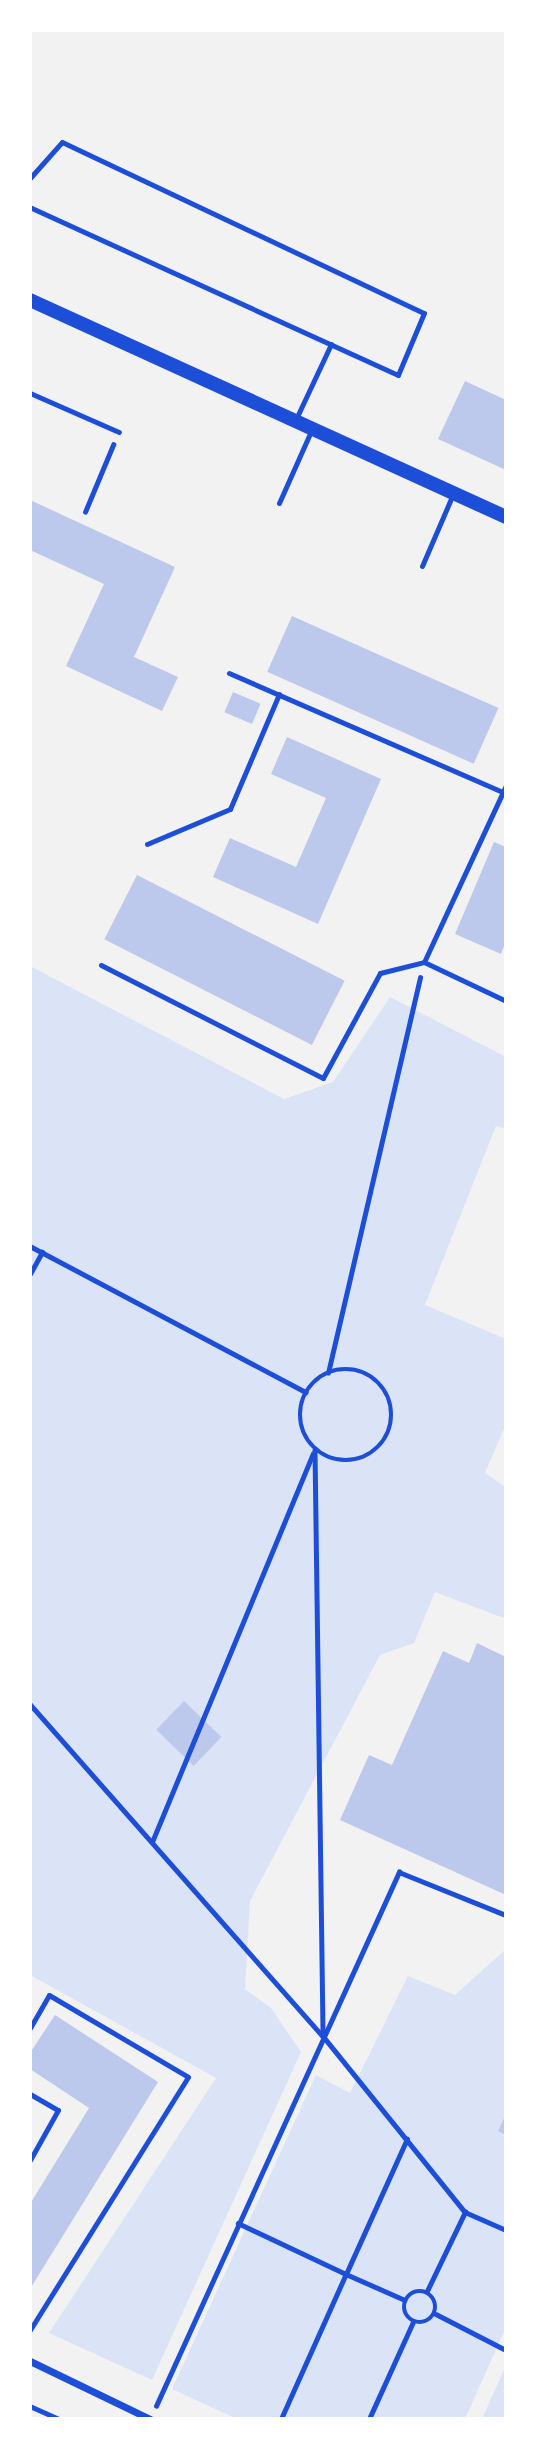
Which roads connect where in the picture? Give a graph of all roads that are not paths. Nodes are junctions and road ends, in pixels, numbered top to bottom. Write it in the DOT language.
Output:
graph roads {
  1 [pos="30,178"];
  2 [pos="30,207"];
  3 [pos="30,300"];
  4 [pos="331,344"];
  5 [pos="30,393"];
  6 [pos="294,422"];
  7 [pos="312,428"];
  8 [pos="119,432"];
  9 [pos="455,491"];
  10 [pos="279,503"];
  11 [pos="506,517"];
  12 [pos="422,566"];
  13 [pos="229,673"];
  14 [pos="279,694"];
  15 [pos="506,785"];
  16 [pos="503,792"];
  17 [pos="147,844"];
  18 [pos="424,962"];
  19 [pos="102,965"];
  20 [pos="506,1001"];
  21 [pos="30,2028"];
  22 [pos="30,2094"];
  23 [pos="30,2160"];
  24 [pos="30,2330"];
  25 [pos="30,2361"];
  26 [pos="150,2419"];
  1 -- 4 [label="lane"];
  2 -- 4 [label="lane"];
  3 -- 6 [label="main road"];
  4 -- 6 [label="lane"];
  5 -- 8 [label="lane"];
  6 -- 7 [label="main road"];
  7 -- 9 [label="main road"];
  7 -- 10 [label="lane"];
  9 -- 11 [label="main road"];
  9 -- 12 [label="lane"];
  13 -- 14 [label="lane"];
  14 -- 16 [label="lane"];
  14 -- 17 [label="lane"];
  15 -- 16 [label="lane"];
  16 -- 18 [label="lane"];
  18 -- 19 [label="lane"];
  18 -- 20 [label="lane"];
  21 -- 24 [label="lane"];
  22 -- 23 [label="lane"];
  25 -- 26 [label="street"];
}
